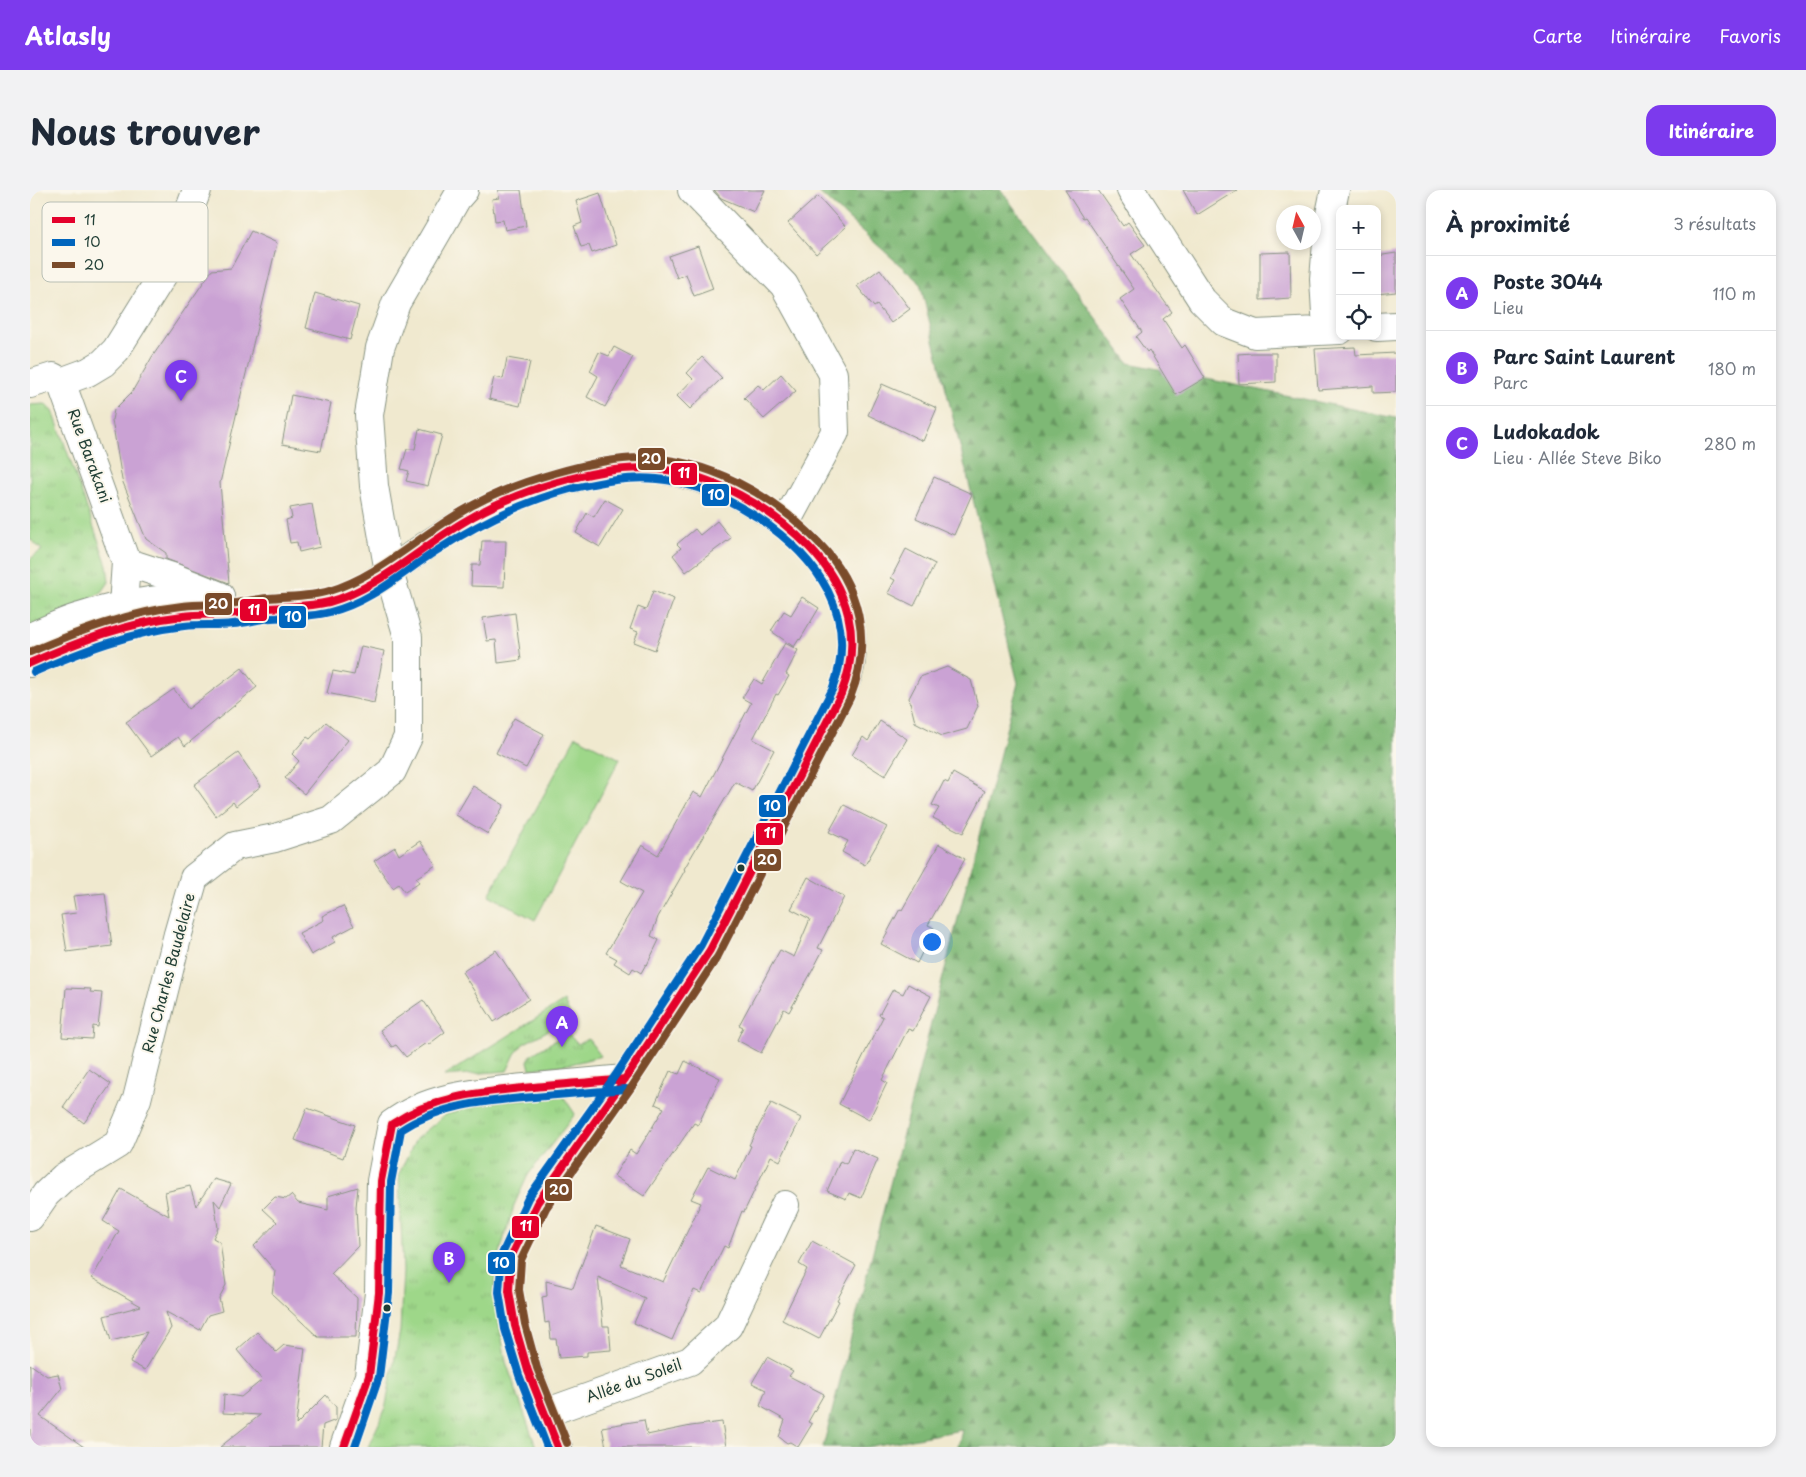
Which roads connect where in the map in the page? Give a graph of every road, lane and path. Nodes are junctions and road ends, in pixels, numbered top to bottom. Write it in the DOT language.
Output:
graph roads {
  1 [pos="197,190"];
  2 [pos="464,190"];
  3 [pos="692,190"];
  4 [pos="1131,190"];
  5 [pos="1335,190"];
  6 [pos="193,202"];
  7 [pos="158,282"];
  8 [pos="1396,326"];
  9 [pos="1381,327"];
  10 [pos="1334,330"];
  11 [pos="61,382"];
  12 [pos="30,384"];
  13 [pos="785,524"];
  14 [pos="126,562"];
  15 [pos="389,572"];
  16 [pos="220,596"];
  17 [pos="123,606"];
  18 [pos="264,608"];
  19 [pos="106,632"];
  20 [pos="30,637"];
  21 [pos="30,663"];
  22 [pos="625,1079"];
  23 [pos="785,1205"];
  24 [pos="30,1217"];
  25 [pos="545,1413"];
  26 [pos="344,1447"];
  27 [pos="558,1447"];
  1 -- 6 [label="street"];
  2 -- 15 [label="street, Rue Charles Baudelaire"];
  3 -- 13 [label="street"];
  4 -- 10 [label="street"];
  5 -- 10 [label="street"];
  7 -- 11 [label="street"];
  8 -- 9 [label="street"];
  11 -- 12 [label="street"];
  11 -- 14 [label="street, Rue Barakani"];
  13 -- 15 [label="street"];
  13 -- 22 [label="street"];
  14 -- 16 [label="street"];
  14 -- 17 [label="street, Rue Barakani"];
  15 -- 18 [label="street"];
  15 -- 24 [label="street, Rue Charles Baudelaire"];
  16 -- 17 [label="street"];
  16 -- 18 [label="street"];
  17 -- 19 [label="street, Rue Barakani"];
  17 -- 20 [label="street"];
  18 -- 19 [label="street"];
  19 -- 21 [label="street"];
  22 -- 25 [label="street"];
  22 -- 26 [label="street"];
  23 -- 25 [label="street, Allée du Soleil"];
  25 -- 27 [label="street"];
}
